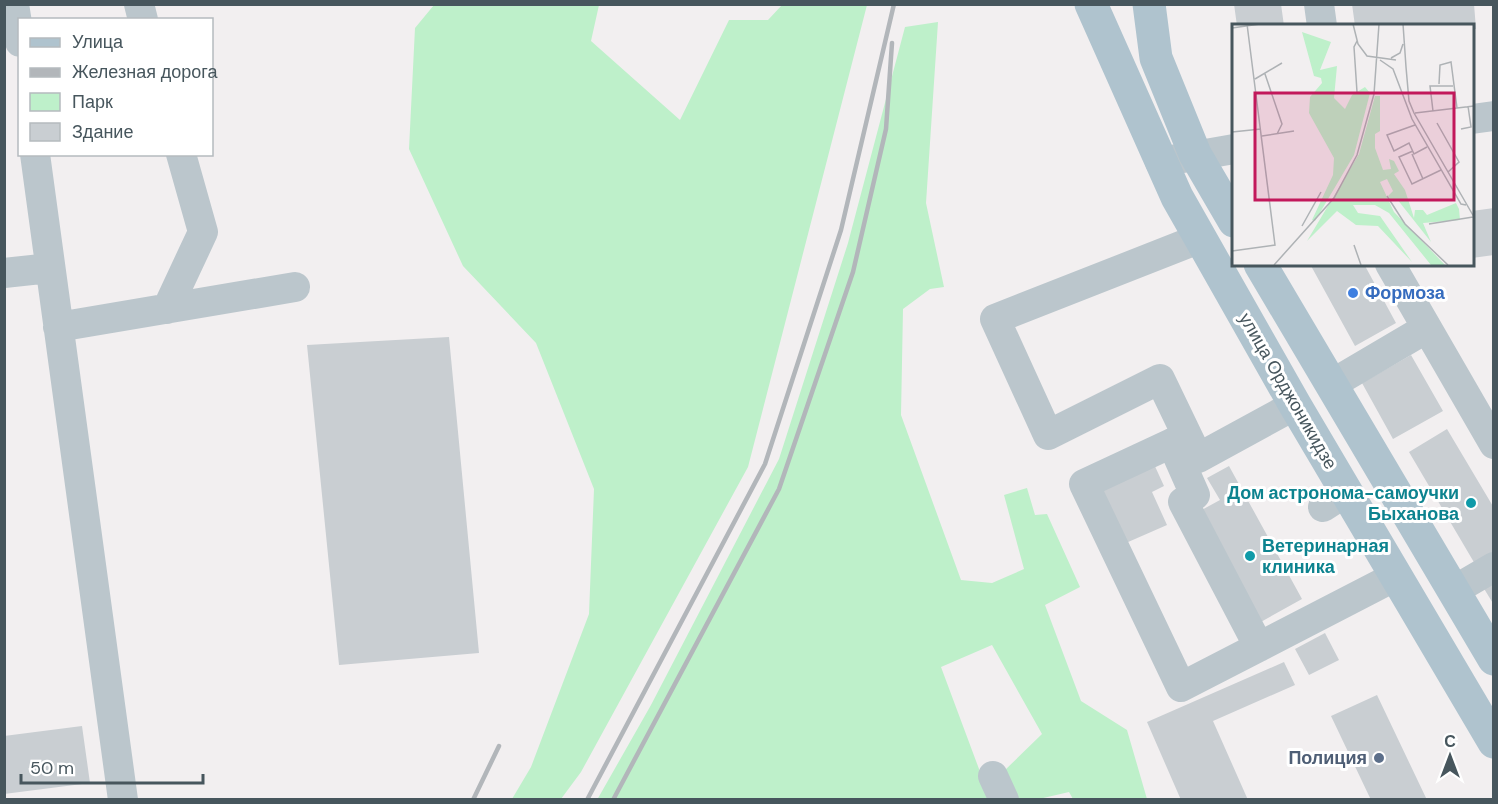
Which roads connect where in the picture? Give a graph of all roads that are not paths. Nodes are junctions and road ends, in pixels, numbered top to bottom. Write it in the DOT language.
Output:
graph roads {
  1 [pos="14,4"];
  2 [pos="1091,4"];
  3 [pos="1149,4"];
  4 [pos="1319,4"];
  5 [pos="1322,24"];
  6 [pos="18,29"];
  7 [pos="1494,116"];
  8 [pos="1474,119"];
  9 [pos="1232,149"];
  10 [pos="1195,154"];
  11 [pos="35,156"];
  12 [pos="182,156"];
  13 [pos="1160,162"];
  14 [pos="1232,218"];
  15 [pos="1201,238"];
  16 [pos="1261,266"];
  17 [pos="1391,266"];
  18 [pos="50,268"];
  19 [pos="4,273"];
  20 [pos="295,287"];
  21 [pos="167,309"];
  22 [pos="58,327"];
  23 [pos="1427,328"];
  24 [pos="1332,384"];
  25 [pos="1294,405"];
  26 [pos="1179,439"];
  27 [pos="1494,444"];
  28 [pos="1494,567"];
  29 [pos="1396,576"];
  30 [pos="1453,591"];
  31 [pos="1259,647"];
  32 [pos="1494,659"];
  33 [pos="1494,742"];
  34 [pos="123,800"];
  1 -- 6 [label="street"];
  2 -- 13 [label="main road, улица Орджоникидзе"];
  3 -- 10 [label="main road"];
  4 -- 5 [label="street"];
  7 -- 8 [label="street"];
  9 -- 10 [label="street"];
  10 -- 13 [label="street"];
  10 -- 14 [label="main road"];
  11 -- 18 [label="street"];
  12 -- 21 [label="street"];
  13 -- 15 [label="main road, улица Орджоникидзе"];
  15 -- 25 [label="main road, улица Орджоникидзе"];
  15 -- 26 [label="street"];
  16 -- 24 [label="main road"];
  17 -- 23 [label="street"];
  18 -- 19 [label="street"];
  18 -- 22 [label="street"];
  20 -- 21 [label="street"];
  21 -- 22 [label="street"];
  22 -- 34 [label="street"];
  23 -- 24 [label="street"];
  23 -- 27 [label="street"];
  24 -- 30 [label="main road"];
  25 -- 26 [label="street"];
  25 -- 29 [label="main road, улица Орджоникидзе"];
  26 -- 31 [label="street"];
  26 -- 31 [label="street"];
  28 -- 30 [label="street"];
  29 -- 31 [label="street"];
  29 -- 33 [label="main road, улица Орджоникидзе"];
  30 -- 32 [label="main road"];
}
